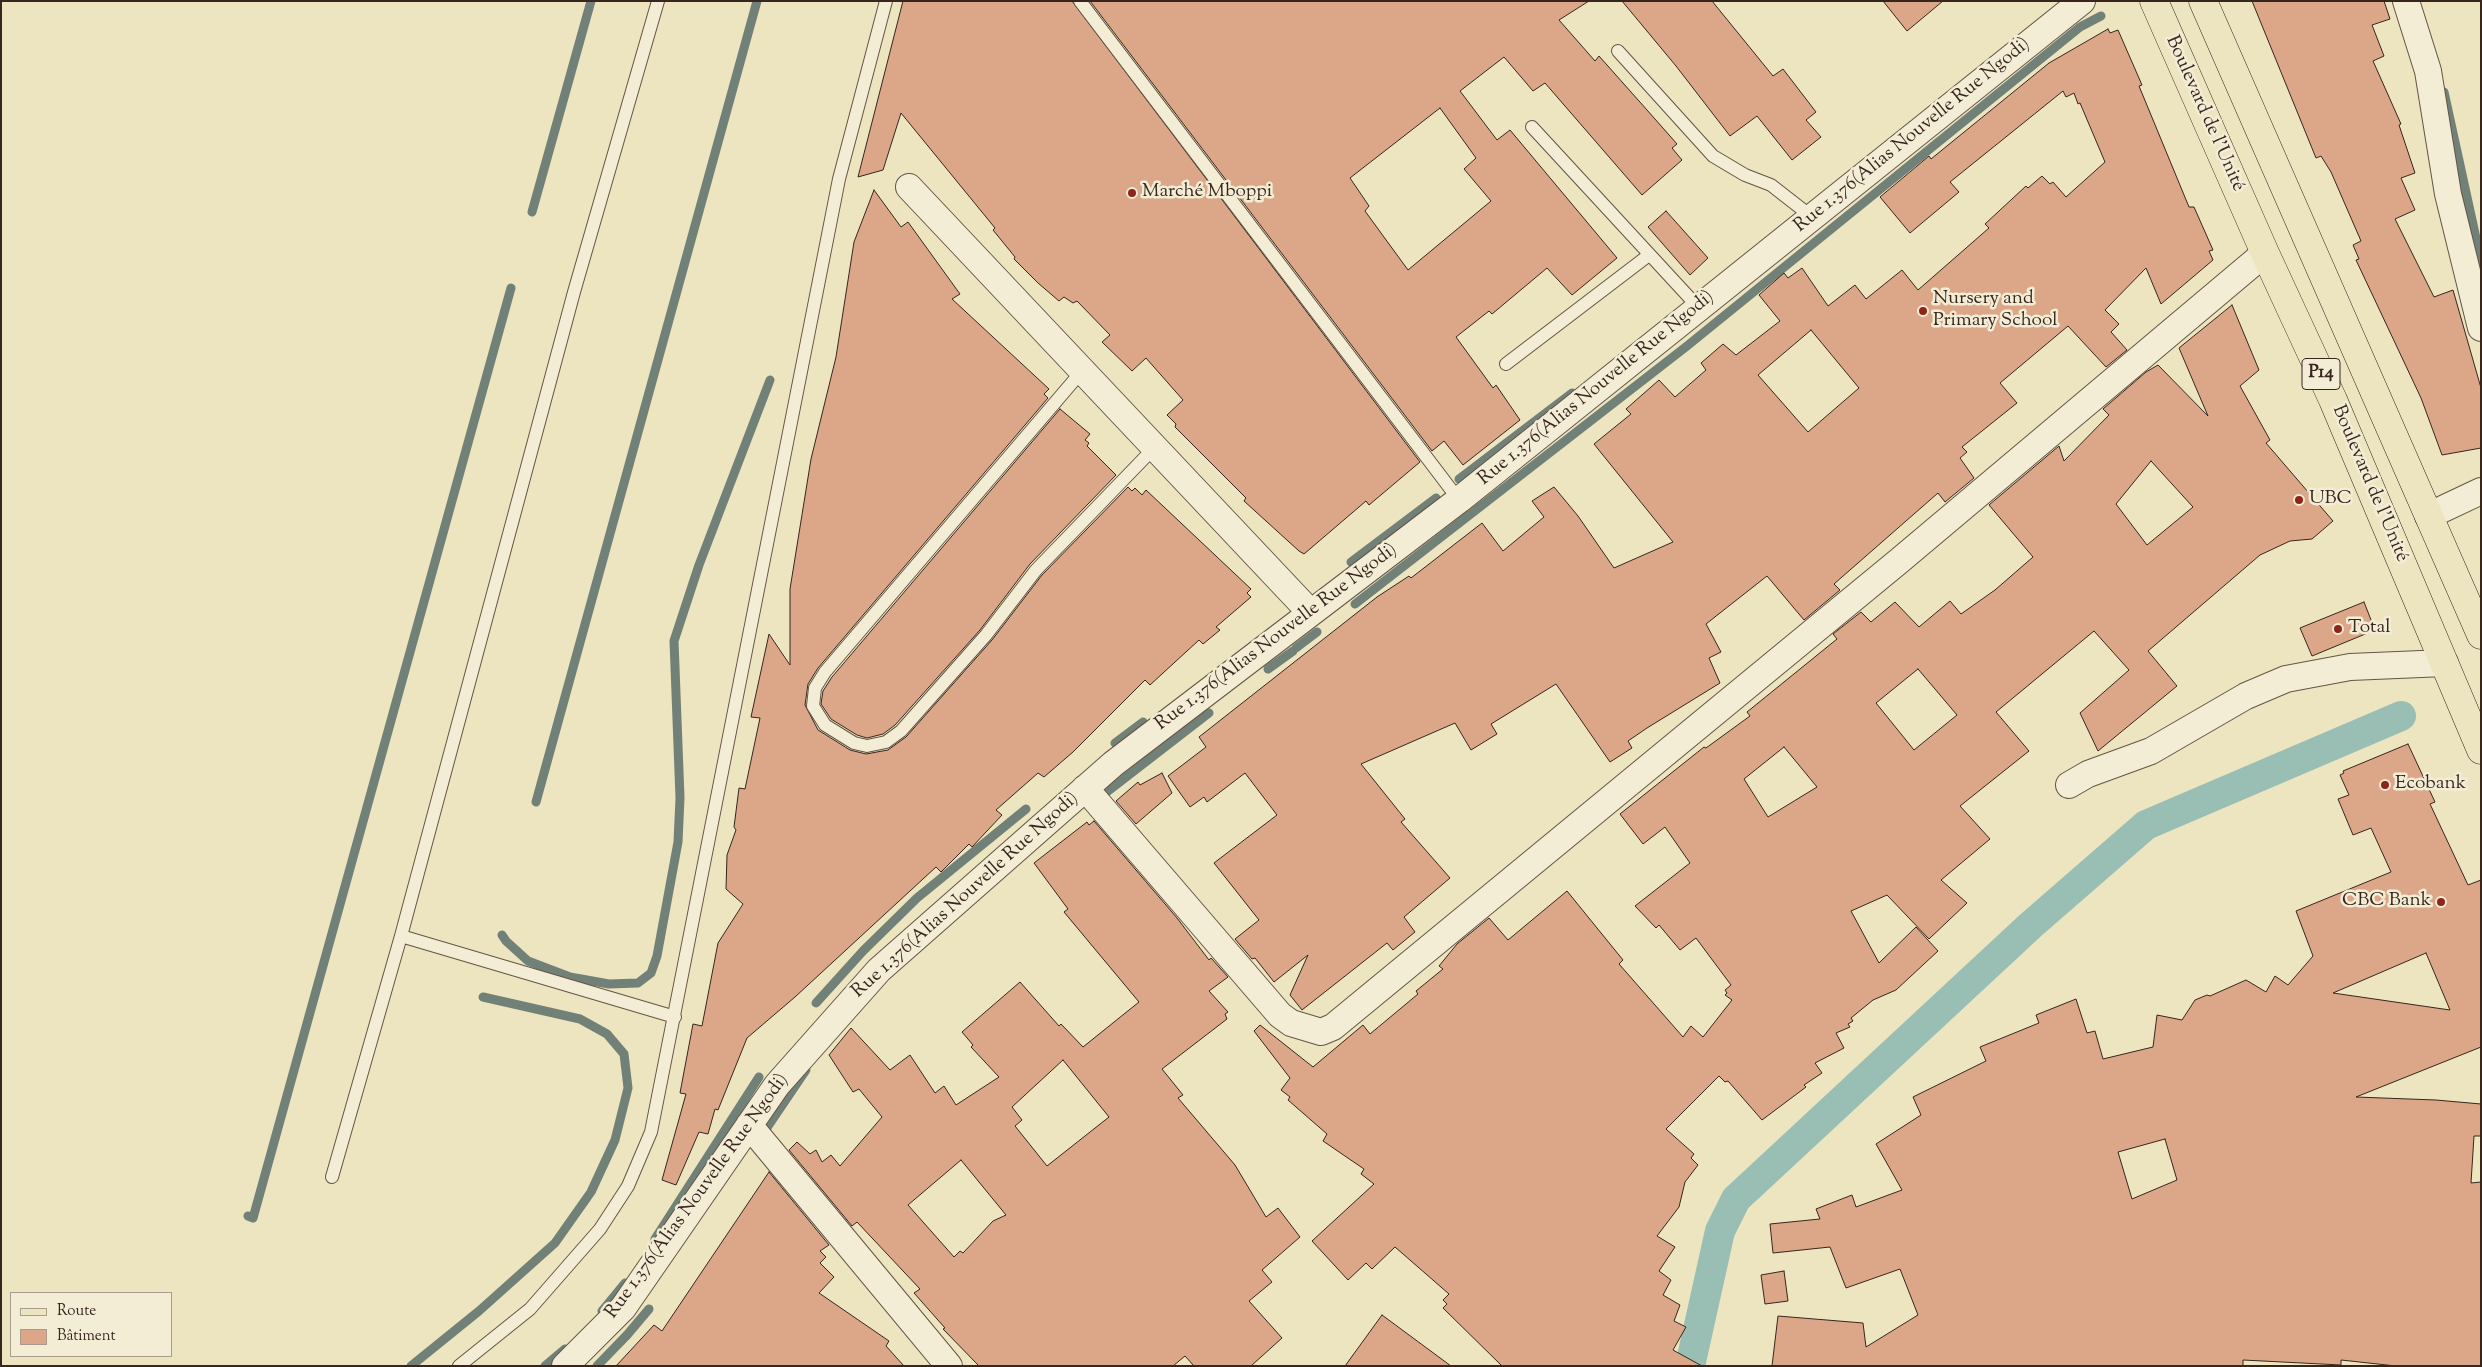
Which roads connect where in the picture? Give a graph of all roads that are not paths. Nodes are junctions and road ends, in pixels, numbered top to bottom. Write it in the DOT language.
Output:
graph roads {
  1 [pos="658,1"];
  2 [pos="886,1"];
  3 [pos="1080,1"];
  4 [pos="2082,1"];
  5 [pos="2154,1"];
  6 [pos="2203,1"];
  7 [pos="2406,1"];
  8 [pos="1618,51"];
  9 [pos="1532,127"];
  10 [pos="908,187"];
  11 [pos="1812,217"];
  12 [pos="2265,253"];
  13 [pos="1649,254"];
  14 [pos="1698,308"];
  15 [pos="2481,328"];
  16 [pos="1506,364"];
  17 [pos="1082,371"];
  18 [pos="1154,447"];
  19 [pos="2481,491"];
  20 [pos="1459,500"];
  21 [pos="2428,516"];
  22 [pos="1310,612"];
  23 [pos="2481,635"];
  24 [pos="2445,663"];
  25 [pos="2481,750"];
  26 [pos="2069,785"];
  27 [pos="1085,788"];
  28 [pos="401,936"];
  29 [pos="675,1017"];
  30 [pos="749,1125"];
  31 [pos="332,1177"];
  32 [pos="459,1366"];
  33 [pos="565,1366"];
  34 [pos="948,1366"];
  1 -- 28 [label="lane"];
  2 -- 29 [label="lane"];
  3 -- 20 [label="lane"];
  4 -- 11 [label="street, Rue 1.376(Alias Nouvelle Rue Ngodi)"];
  5 -- 12 [label="main road, Boulevard de l'Unité / P14"];
  6 -- 21 [label="main road, P14"];
  7 -- 15 [label="street"];
  8 -- 11 [label="lane"];
  9 -- 13 [label="lane"];
  10 -- 17 [label="street"];
  11 -- 14 [label="street, Rue 1.376(Alias Nouvelle Rue Ngodi)"];
  12 -- 24 [label="main road, Boulevard de l'Unité / P14"];
  12 -- 27 [label="street"];
  13 -- 14 [label="lane"];
  13 -- 16 [label="lane"];
  14 -- 20 [label="street, Rue 1.376(Alias Nouvelle Rue Ngodi)"];
  17 -- 18 [label="street"];
  17 -- 18 [label="lane"];
  18 -- 22 [label="street"];
  19 -- 21 [label="street"];
  20 -- 22 [label="street, Rue 1.376(Alias Nouvelle Rue Ngodi)"];
  21 -- 23 [label="main road, P14"];
  22 -- 27 [label="street, Rue 1.376(Alias Nouvelle Rue Ngodi)"];
  24 -- 25 [label="main road, Boulevard de l'Unité / P14"];
  24 -- 26 [label="street"];
  27 -- 30 [label="street, Rue 1.376(Alias Nouvelle Rue Ngodi)"];
  28 -- 29 [label="lane"];
  28 -- 31 [label="lane"];
  29 -- 32 [label="lane"];
  30 -- 33 [label="street, Rue 1.376(Alias Nouvelle Rue Ngodi)"];
  30 -- 34 [label="street"];
}
